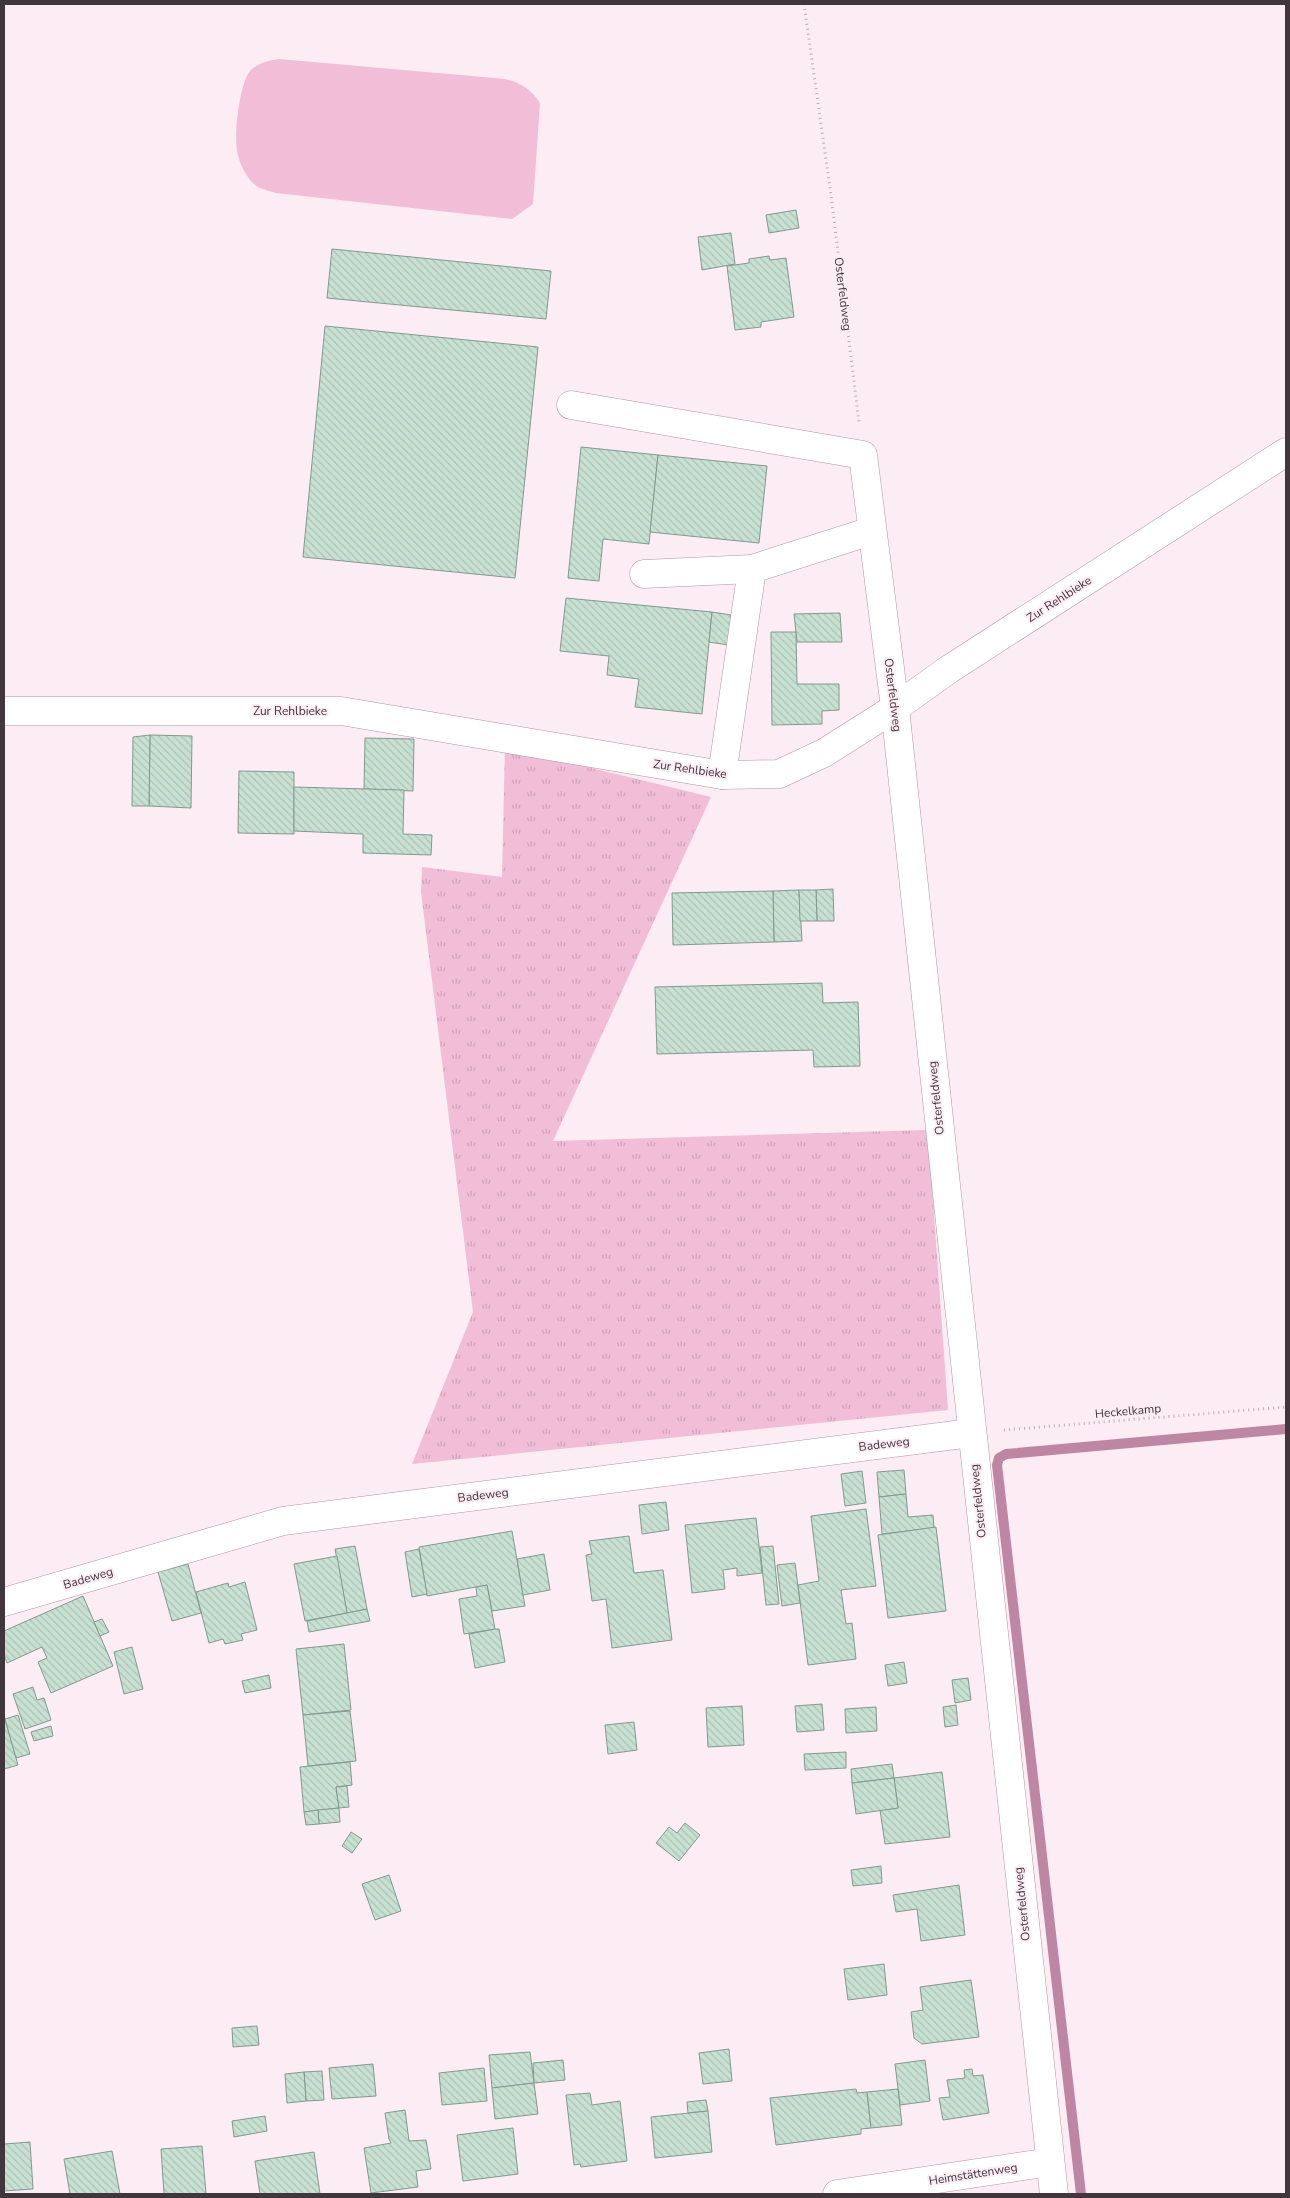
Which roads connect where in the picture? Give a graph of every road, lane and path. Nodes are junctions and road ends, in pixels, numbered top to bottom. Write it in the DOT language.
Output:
graph roads {
  1 [pos="804,4"];
  2 [pos="571,405"];
  3 [pos="1286,452"];
  4 [pos="863,455"];
  5 [pos="871,531"];
  6 [pos="752,569"];
  7 [pos="644,574"];
  8 [pos="895,708"];
  9 [pos="4,711"];
  10 [pos="722,775"];
  11 [pos="1286,1407"];
  12 [pos="971,1433"];
  13 [pos="4,1602"];
  14 [pos="1050,2162"];
  15 [pos="837,2194"];
  16 [pos="1054,2194"];
  1 -- 4 [label="path, Osterfeldweg"];
  2 -- 4 [label="street"];
  3 -- 8 [label="street, Zur Rehlbieke"];
  4 -- 5 [label="street, Osterfeldweg"];
  5 -- 6 [label="street"];
  5 -- 8 [label="street, Osterfeldweg"];
  6 -- 7 [label="street"];
  6 -- 10 [label="street"];
  8 -- 10 [label="street, Zur Rehlbieke"];
  8 -- 12 [label="street, Osterfeldweg"];
  9 -- 10 [label="street, Zur Rehlbieke"];
  11 -- 12 [label="path, Heckelkamp"];
  12 -- 13 [label="street, Badeweg"];
  12 -- 14 [label="street, Osterfeldweg"];
  14 -- 15 [label="street, Heimstättenweg"];
  14 -- 16 [label="street, Osterfeldweg"];
}
